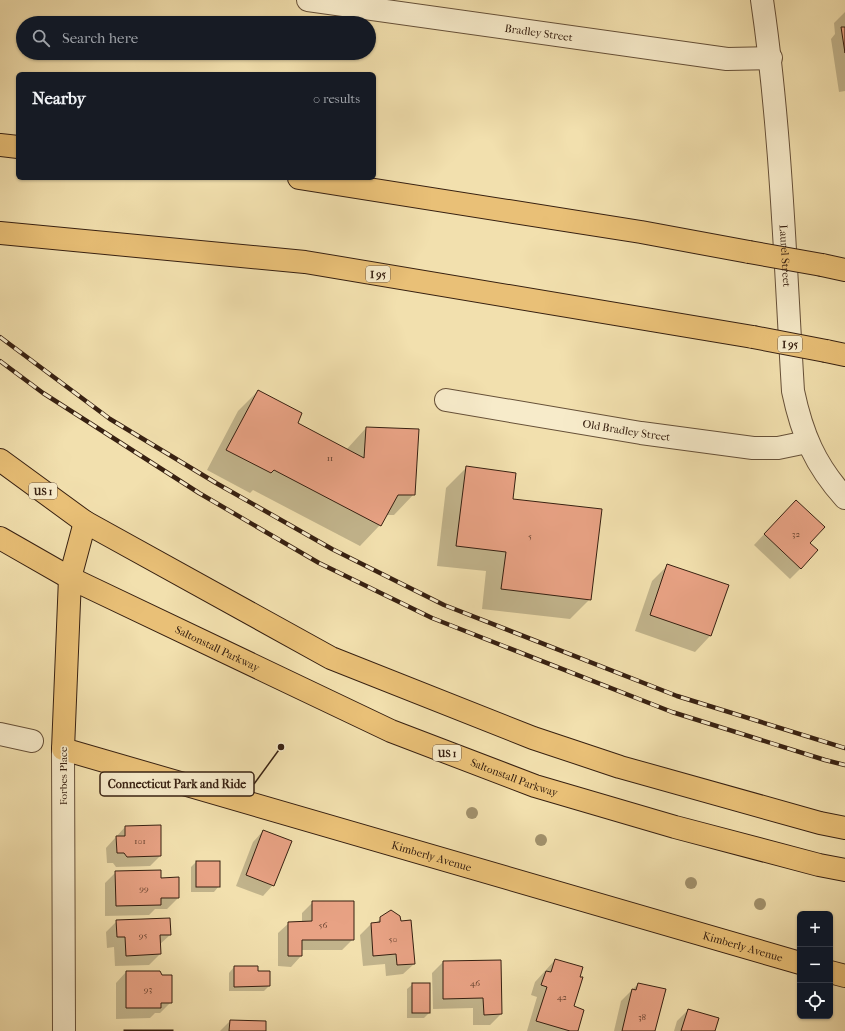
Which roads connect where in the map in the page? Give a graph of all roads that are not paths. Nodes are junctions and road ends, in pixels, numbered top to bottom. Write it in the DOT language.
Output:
graph roads {
  1 [pos="308,0"];
  2 [pos="762,0"];
  3 [pos="771,58"];
  4 [pos="0,145"];
  5 [pos="16,147"];
  6 [pos="312,180"];
  7 [pos="0,234"];
  8 [pos="845,270"];
  9 [pos="836,353"];
  10 [pos="446,400"];
  11 [pos="807,442"];
  12 [pos="0,460"];
  13 [pos="845,498"];
  14 [pos="85,522"];
  15 [pos="0,538"];
  16 [pos="70,578"];
  17 [pos="0,734"];
  18 [pos="32,741"];
  19 [pos="63,749"];
  20 [pos="845,828"];
  21 [pos="845,870"];
  22 [pos="797,962"];
  23 [pos="833,973"];
  24 [pos="845,976"];
  25 [pos="64,1031"];
  1 -- 3 [label="street, Bradley Street"];
  2 -- 3 [label="street, Laurel Street"];
  3 -- 11 [label="street, Laurel Street"];
  4 -- 5 [label="main road"];
  6 -- 8 [label="main road, bridge"];
  7 -- 9 [label="main road, I 95, bridge"];
  10 -- 11 [label="street, Old Bradley Street"];
  11 -- 13 [label="street, Laurel Street"];
  12 -- 14 [label="main road, US 1"];
  14 -- 16 [label="main road, Forbes Place"];
  14 -- 20 [label="main road, US 1"];
  15 -- 16 [label="main road, US 1"];
  16 -- 19 [label="main road, Forbes Place"];
  16 -- 21 [label="main road, Saltonstall Parkway / US 1"];
  17 -- 18 [label="street"];
  19 -- 22 [label="main road, Kimberly Avenue"];
  19 -- 25 [label="street, Forbes Place"];
  23 -- 24 [label="main road"];
}
